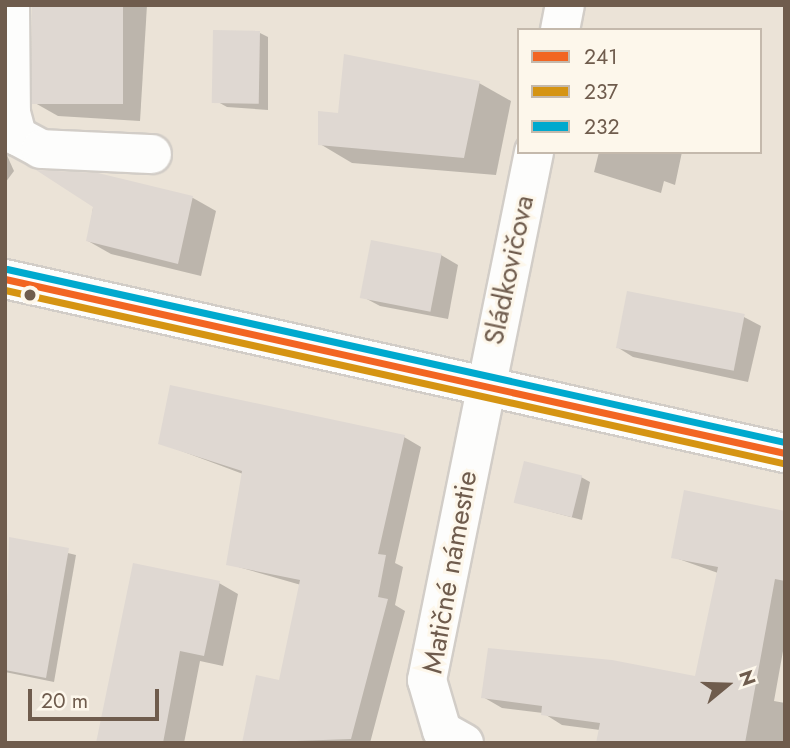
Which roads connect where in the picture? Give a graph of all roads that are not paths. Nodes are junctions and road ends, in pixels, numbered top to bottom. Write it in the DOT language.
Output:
graph roads {
  1 [pos="10,5"];
  2 [pos="565,5"];
  3 [pos="560,28"];
  4 [pos="152,153"];
  5 [pos="534,154"];
  6 [pos="5,279"];
  7 [pos="484,387"];
  8 [pos="785,453"];
  9 [pos="464,743"];
  1 -- 4 [label="street"];
  2 -- 3 [label="street"];
  5 -- 7 [label="street, Sládkovičova"];
  6 -- 7 [label="street"];
  7 -- 8 [label="street"];
  7 -- 9 [label="street, Matičné námestie"];
}
